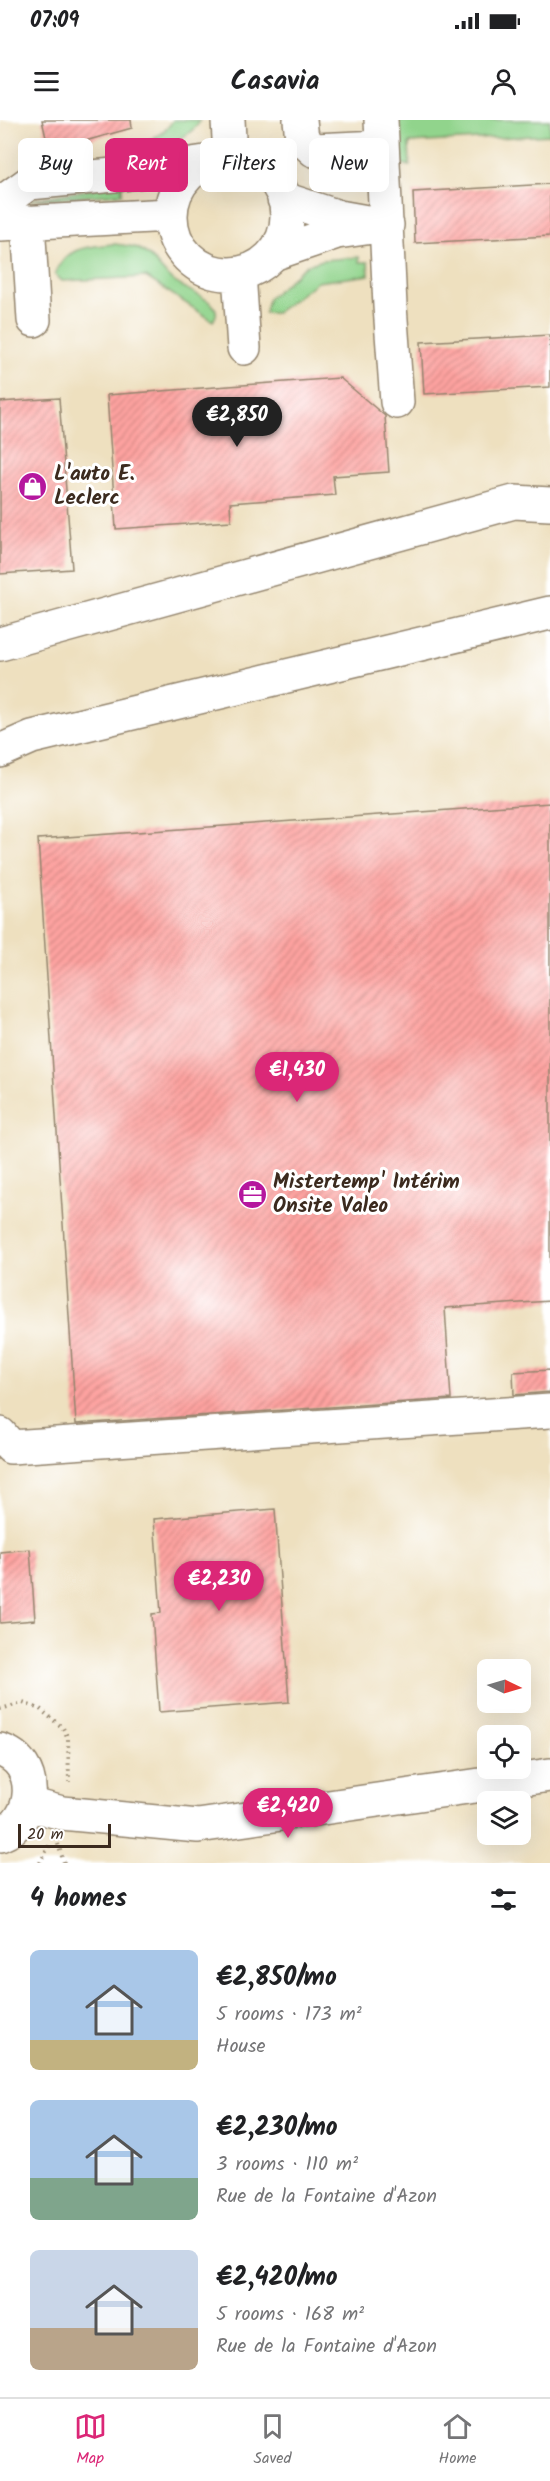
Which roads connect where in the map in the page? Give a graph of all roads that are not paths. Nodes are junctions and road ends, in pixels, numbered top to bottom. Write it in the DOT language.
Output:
graph roads {
  1 [pos="228,120"];
  2 [pos="300,120"];
  3 [pos="381,133"];
  4 [pos="224,138"];
  5 [pos="200,162"];
  6 [pos="200,167"];
  7 [pos="281,192"];
  8 [pos="284,199"];
  9 [pos="0,204"];
  10 [pos="170,215"];
  11 [pos="14,223"];
  12 [pos="387,225"];
  13 [pos="273,254"];
  14 [pos="239,273"];
  15 [pos="34,320"];
  16 [pos="244,348"];
  17 [pos="397,402"];
  18 [pos="550,504"];
  19 [pos="550,613"];
  20 [pos="0,644"];
  21 [pos="0,751"];
  22 [pos="550,1411"];
  23 [pos="0,1434"];
  24 [pos="0,1750"];
  25 [pos="550,1775"];
  26 [pos="29,1804"];
  27 [pos="0,1835"];
  1 -- 4 [label="street"];
  2 -- 3 [label="street"];
  3 -- 12 [label="street"];
  5 -- 9 [label="street"];
  6 -- 10 [label="street"];
  7 -- 8 [label="street"];
  8 -- 12 [label="street"];
  8 -- 13 [label="street"];
  10 -- 11 [label="street"];
  10 -- 14 [label="street"];
  11 -- 15 [label="street"];
  12 -- 13 [label="street"];
  12 -- 17 [label="street"];
  13 -- 14 [label="street"];
  14 -- 16 [label="street"];
  18 -- 20 [label="street"];
  19 -- 21 [label="street"];
  22 -- 23 [label="street"];
  24 -- 26 [label="street"];
  25 -- 26 [label="street"];
  26 -- 27 [label="street"];
}
